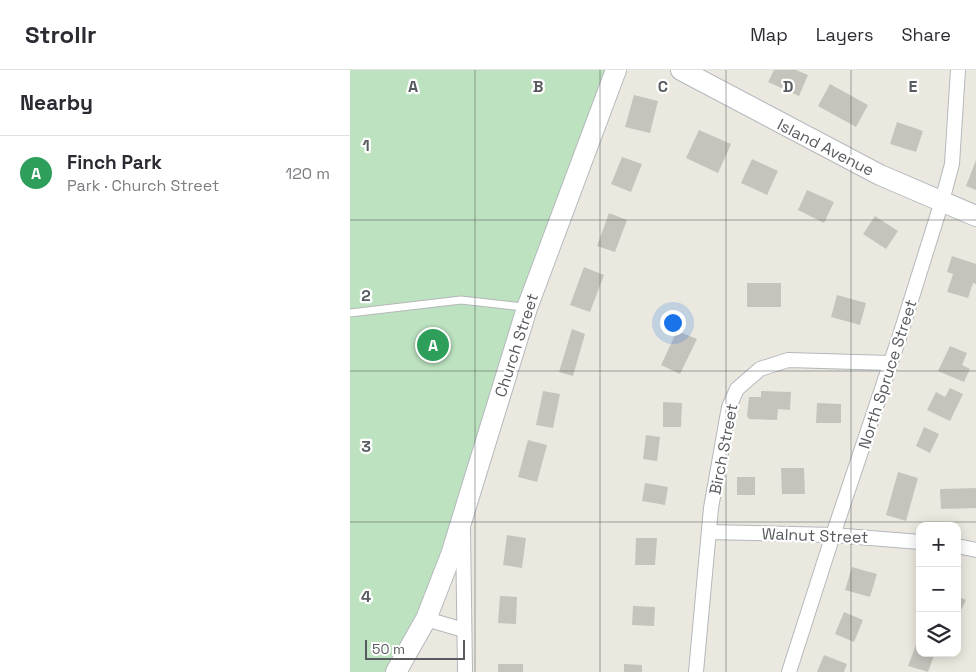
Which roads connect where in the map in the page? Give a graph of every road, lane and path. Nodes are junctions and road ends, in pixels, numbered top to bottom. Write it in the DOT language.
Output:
graph roads {
  1 [pos="616,70"];
  2 [pos="681,70"];
  3 [pos="958,70"];
  4 [pos="702,76"];
  5 [pos="942,201"];
  6 [pos="976,216"];
  7 [pos="527,308"];
  8 [pos="350,313"];
  9 [pos="891,363"];
  10 [pos="463,514"];
  11 [pos="709,532"];
  12 [pos="833,535"];
  13 [pos="916,542"];
  14 [pos="961,547"];
  15 [pos="976,550"];
  16 [pos="426,619"];
  17 [pos="464,630"];
  18 [pos="396,672"];
  19 [pos="465,672"];
  20 [pos="696,672"];
  21 [pos="789,672"];
  1 -- 7 [label="street, Church Street"];
  2 -- 4 [label="street, Island Avenue"];
  3 -- 5 [label="street, North Spruce Street"];
  4 -- 5 [label="street, Island Avenue"];
  5 -- 6 [label="street, Island Avenue"];
  5 -- 9 [label="street, North Spruce Street"];
  7 -- 8 [label="lane"];
  7 -- 10 [label="street, Church Street"];
  9 -- 11 [label="street, Birch Street"];
  9 -- 12 [label="street, North Spruce Street"];
  10 -- 16 [label="street"];
  10 -- 17 [label="street, Church Street"];
  11 -- 12 [label="street, Walnut Street"];
  11 -- 20 [label="street, Birch Street"];
  12 -- 13 [label="street, Walnut Street"];
  12 -- 21 [label="street, North Spruce Street"];
  14 -- 15 [label="street"];
  16 -- 17 [label="street"];
  16 -- 18 [label="street"];
  17 -- 19 [label="street, Church Street"];
}
